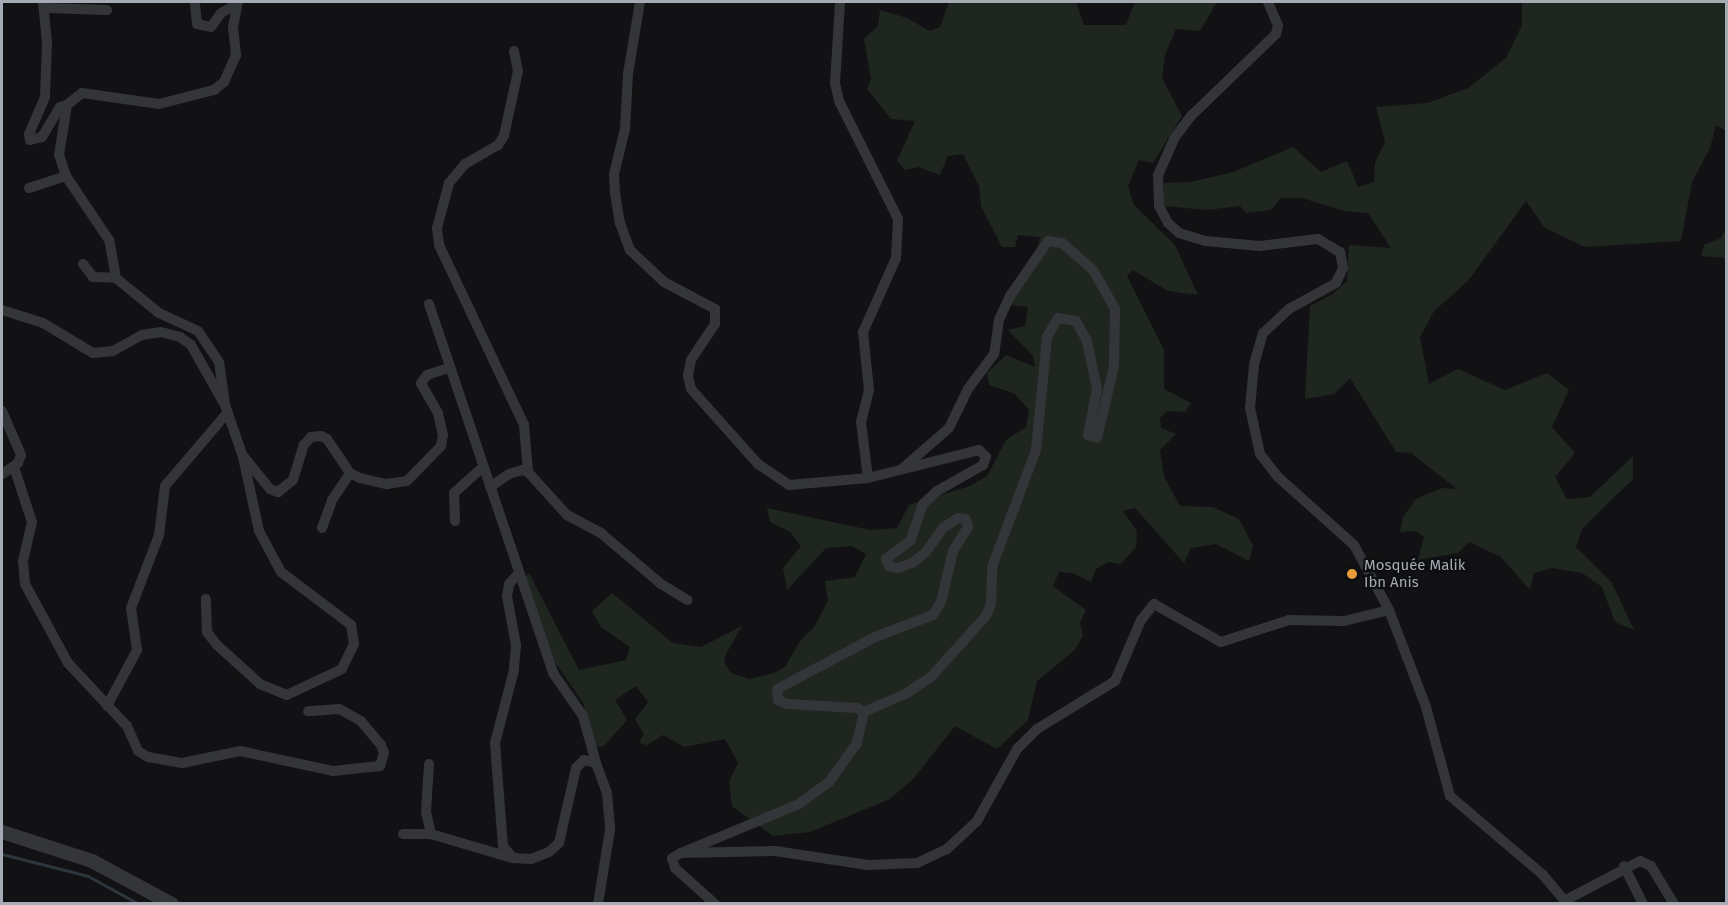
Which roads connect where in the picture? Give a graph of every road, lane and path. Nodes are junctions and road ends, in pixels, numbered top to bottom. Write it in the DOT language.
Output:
graph roads {
  1 [pos="640,2"];
  2 [pos="840,2"];
  3 [pos="1268,2"];
  4 [pos="237,3"];
  5 [pos="195,4"];
  6 [pos="44,5"];
  7 [pos="107,10"];
  8 [pos="514,51"];
  9 [pos="67,105"];
  10 [pos="66,176"];
  11 [pos="29,188"];
  12 [pos="83,264"];
  13 [pos="116,278"];
  14 [pos="429,304"];
  15 [pos="2,310"];
  16 [pos="448,368"];
  17 [pos="227,408"];
  18 [pos="2,411"];
  19 [pos="243,457"];
  20 [pos="14,466"];
  21 [pos="483,467"];
  22 [pos="902,468"];
  23 [pos="350,472"];
  24 [pos="528,472"];
  25 [pos="2,474"];
  26 [pos="868,478"];
  27 [pos="490,487"];
  28 [pos="455,521"];
  29 [pos="322,528"];
  30 [pos="518,573"];
  31 [pos="206,599"];
  32 [pos="688,600"];
  33 [pos="1389,610"];
  34 [pos="107,706"];
  35 [pos="308,711"];
  36 [pos="864,712"];
  37 [pos="429,764"];
  38 [pos="596,764"];
  39 [pos="2,832"];
  40 [pos="403,834"];
  41 [pos="430,834"];
  42 [pos="681,853"];
  43 [pos="509,857"];
  44 [pos="1624,866"];
  45 [pos="1567,902"];
  46 [pos="172,903"];
  47 [pos="598,903"];
  48 [pos="715,903"];
  49 [pos="1643,903"];
  50 [pos="1674,903"];
  1 -- 26 [label="street"];
  2 -- 26 [label="street"];
  3 -- 33 [label="street"];
  4 -- 5 [label="street"];
  4 -- 9 [label="street"];
  6 -- 7 [label="street"];
  6 -- 9 [label="street"];
  8 -- 24 [label="street"];
  9 -- 10 [label="street"];
  10 -- 11 [label="street"];
  10 -- 13 [label="street"];
  12 -- 13 [label="street"];
  13 -- 17 [label="street"];
  14 -- 16 [label="street"];
  15 -- 17 [label="street"];
  16 -- 21 [label="street"];
  16 -- 23 [label="street"];
  17 -- 19 [label="street"];
  17 -- 34 [label="street"];
  18 -- 20 [label="street"];
  19 -- 23 [label="street"];
  19 -- 31 [label="street"];
  20 -- 25 [label="street"];
  20 -- 34 [label="street"];
  21 -- 27 [label="street"];
  21 -- 28 [label="street"];
  22 -- 26 [label="street"];
  22 -- 36 [label="street"];
  22 -- 36 [label="street"];
  23 -- 29 [label="street"];
  24 -- 27 [label="street"];
  24 -- 32 [label="street"];
  27 -- 30 [label="street"];
  30 -- 38 [label="street"];
  30 -- 43 [label="street"];
  33 -- 42 [label="street"];
  33 -- 45 [label="street"];
  34 -- 35 [label="street"];
  36 -- 42 [label="street"];
  37 -- 41 [label="street"];
  38 -- 43 [label="street"];
  38 -- 47 [label="street"];
  39 -- 46 [label="street"];
  40 -- 41 [label="street"];
  41 -- 43 [label="street"];
  42 -- 48 [label="street"];
  44 -- 45 [label="street"];
  44 -- 49 [label="street"];
  44 -- 50 [label="street"];
}
